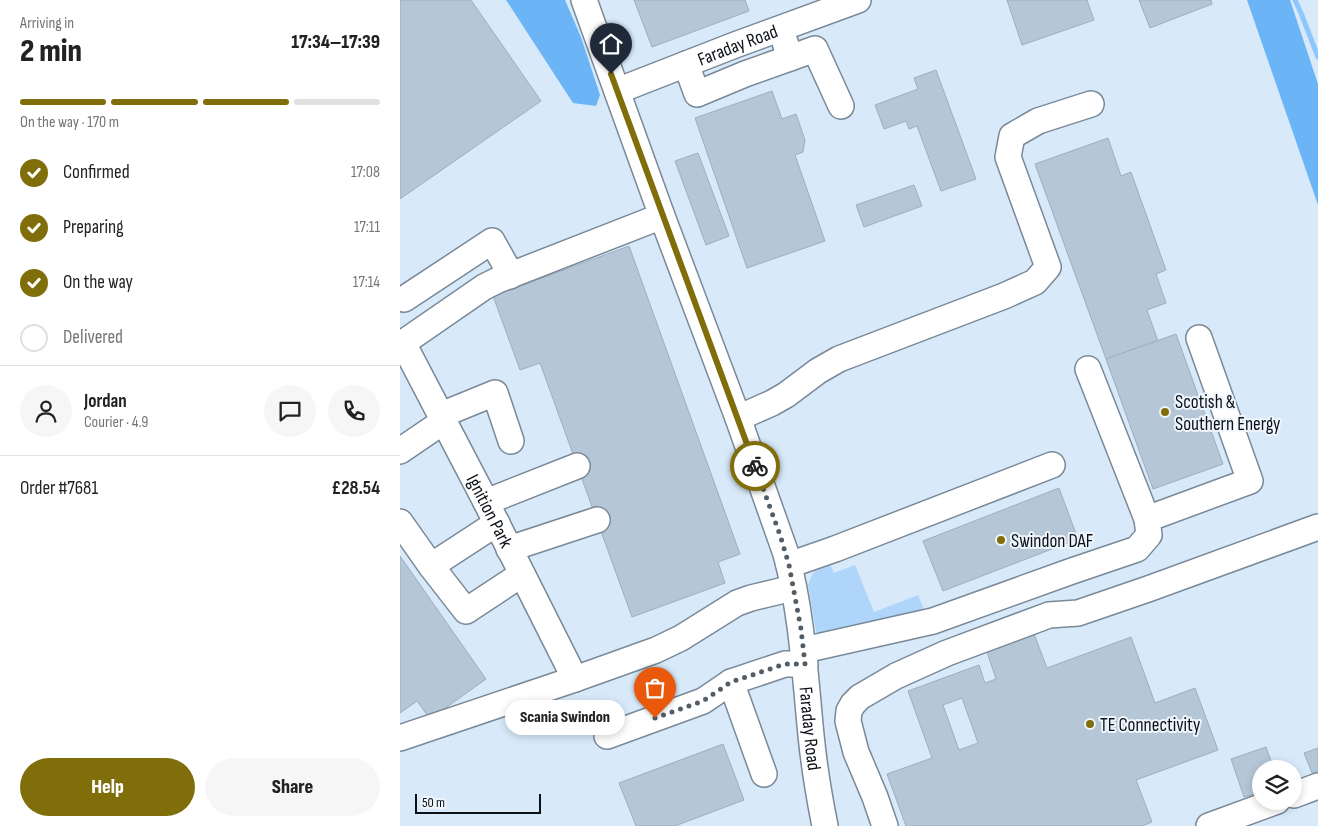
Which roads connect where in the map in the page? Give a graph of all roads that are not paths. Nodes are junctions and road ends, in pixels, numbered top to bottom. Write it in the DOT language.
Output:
graph roads {
  1 [pos="584,0"];
  2 [pos="858,0"];
  3 [pos="780,28"];
  4 [pos="735,45"];
  5 [pos="790,58"];
  6 [pos="686,64"];
  7 [pos="745,74"];
  8 [pos="617,91"];
  9 [pos="1091,104"];
  10 [pos="840,106"];
  11 [pos="662,216"];
  12 [pos="510,276"];
  13 [pos="402,301"];
  14 [pos="425,328"];
  15 [pos="1199,338"];
  16 [pos="402,344"];
  17 [pos="1088,369"];
  18 [pos="443,418"];
  19 [pos="738,418"];
  20 [pos="511,441"];
  21 [pos="400,451"];
  22 [pos="577,466"];
  23 [pos="1052,466"];
  24 [pos="491,512"];
  25 [pos="1147,519"];
  26 [pos="597,520"];
  27 [pos="400,522"];
  28 [pos="1318,527"];
  29 [pos="509,549"];
  30 [pos="431,566"];
  31 [pos="522,574"];
  32 [pos="791,576"];
  33 [pos="804,657"];
  34 [pos="575,679"];
  35 [pos="731,682"];
  36 [pos="607,736"];
  37 [pos="400,738"];
  38 [pos="764,774"];
  39 [pos="1318,786"];
  40 [pos="1302,792"];
  41 [pos="1253,810"];
  42 [pos="825,826"];
  43 [pos="885,826"];
  44 [pos="1209,826"];
  1 -- 8 [label="street, Faraday Road"];
  2 -- 3 [label="street, Faraday Road"];
  3 -- 4 [label="street, Faraday Road"];
  3 -- 5 [label="street"];
  4 -- 6 [label="street, Faraday Road"];
  4 -- 7 [label="street"];
  5 -- 7 [label="street"];
  5 -- 10 [label="street"];
  6 -- 7 [label="street"];
  6 -- 8 [label="street, Faraday Road"];
  8 -- 11 [label="street, Faraday Road"];
  9 -- 19 [label="street"];
  11 -- 12 [label="street, Ignition Park"];
  11 -- 19 [label="street, Faraday Road"];
  12 -- 13 [label="street"];
  12 -- 14 [label="street, Ignition Park"];
  13 -- 14 [label="street"];
  14 -- 16 [label="street, Ignition Park"];
  15 -- 25 [label="street"];
  16 -- 18 [label="street, Ignition Park"];
  17 -- 25 [label="street"];
  18 -- 20 [label="street"];
  18 -- 21 [label="street"];
  18 -- 24 [label="street, Ignition Park"];
  19 -- 32 [label="street, Faraday Road"];
  22 -- 24 [label="street"];
  23 -- 32 [label="street"];
  24 -- 29 [label="street, Ignition Park"];
  24 -- 30 [label="street"];
  25 -- 33 [label="street"];
  26 -- 29 [label="street"];
  27 -- 30 [label="street"];
  28 -- 43 [label="street"];
  29 -- 31 [label="street, Ignition Park"];
  30 -- 31 [label="street"];
  31 -- 34 [label="street, Ignition Park"];
  32 -- 33 [label="street, Faraday Road"];
  32 -- 34 [label="street"];
  33 -- 35 [label="street"];
  33 -- 42 [label="street, Faraday Road"];
  34 -- 37 [label="street"];
  35 -- 36 [label="street"];
  35 -- 38 [label="street"];
  39 -- 40 [label="street"];
  41 -- 44 [label="street"];
}
